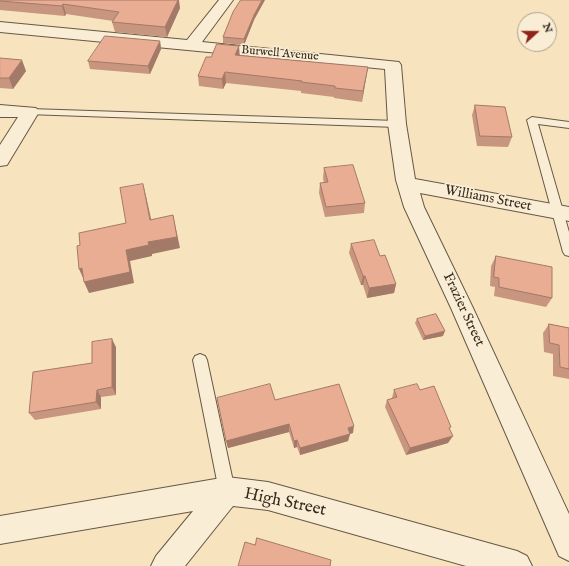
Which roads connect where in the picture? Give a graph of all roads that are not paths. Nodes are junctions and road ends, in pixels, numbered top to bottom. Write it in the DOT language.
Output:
graph roads {
  1 [pos="226,0"];
  2 [pos="0,27"];
  3 [pos="191,46"];
  4 [pos="393,65"];
  5 [pos="0,111"];
  6 [pos="30,112"];
  7 [pos="397,124"];
  8 [pos="569,125"];
  9 [pos="0,160"];
  10 [pos="407,184"];
  11 [pos="564,213"];
  12 [pos="569,252"];
  13 [pos="200,360"];
  14 [pos="227,491"];
  15 [pos="0,530"];
  16 [pos="569,546"];
  17 [pos="166,566"];
  18 [pos="517,566"];
  1 -- 3 [label="street"];
  2 -- 3 [label="street, Burwell Avenue"];
  3 -- 4 [label="street, Burwell Avenue"];
  4 -- 7 [label="street, Frazier Street"];
  5 -- 6 [label="street"];
  6 -- 7 [label="lane"];
  6 -- 9 [label="street"];
  7 -- 10 [label="street, Frazier Street"];
  8 -- 11 [label="lane"];
  10 -- 11 [label="street, Williams Street"];
  10 -- 16 [label="street, Frazier Street"];
  11 -- 12 [label="lane"];
  13 -- 14 [label="lane"];
  14 -- 15 [label="street, High Street"];
  14 -- 17 [label="street"];
  14 -- 18 [label="street, High Street"];
}
